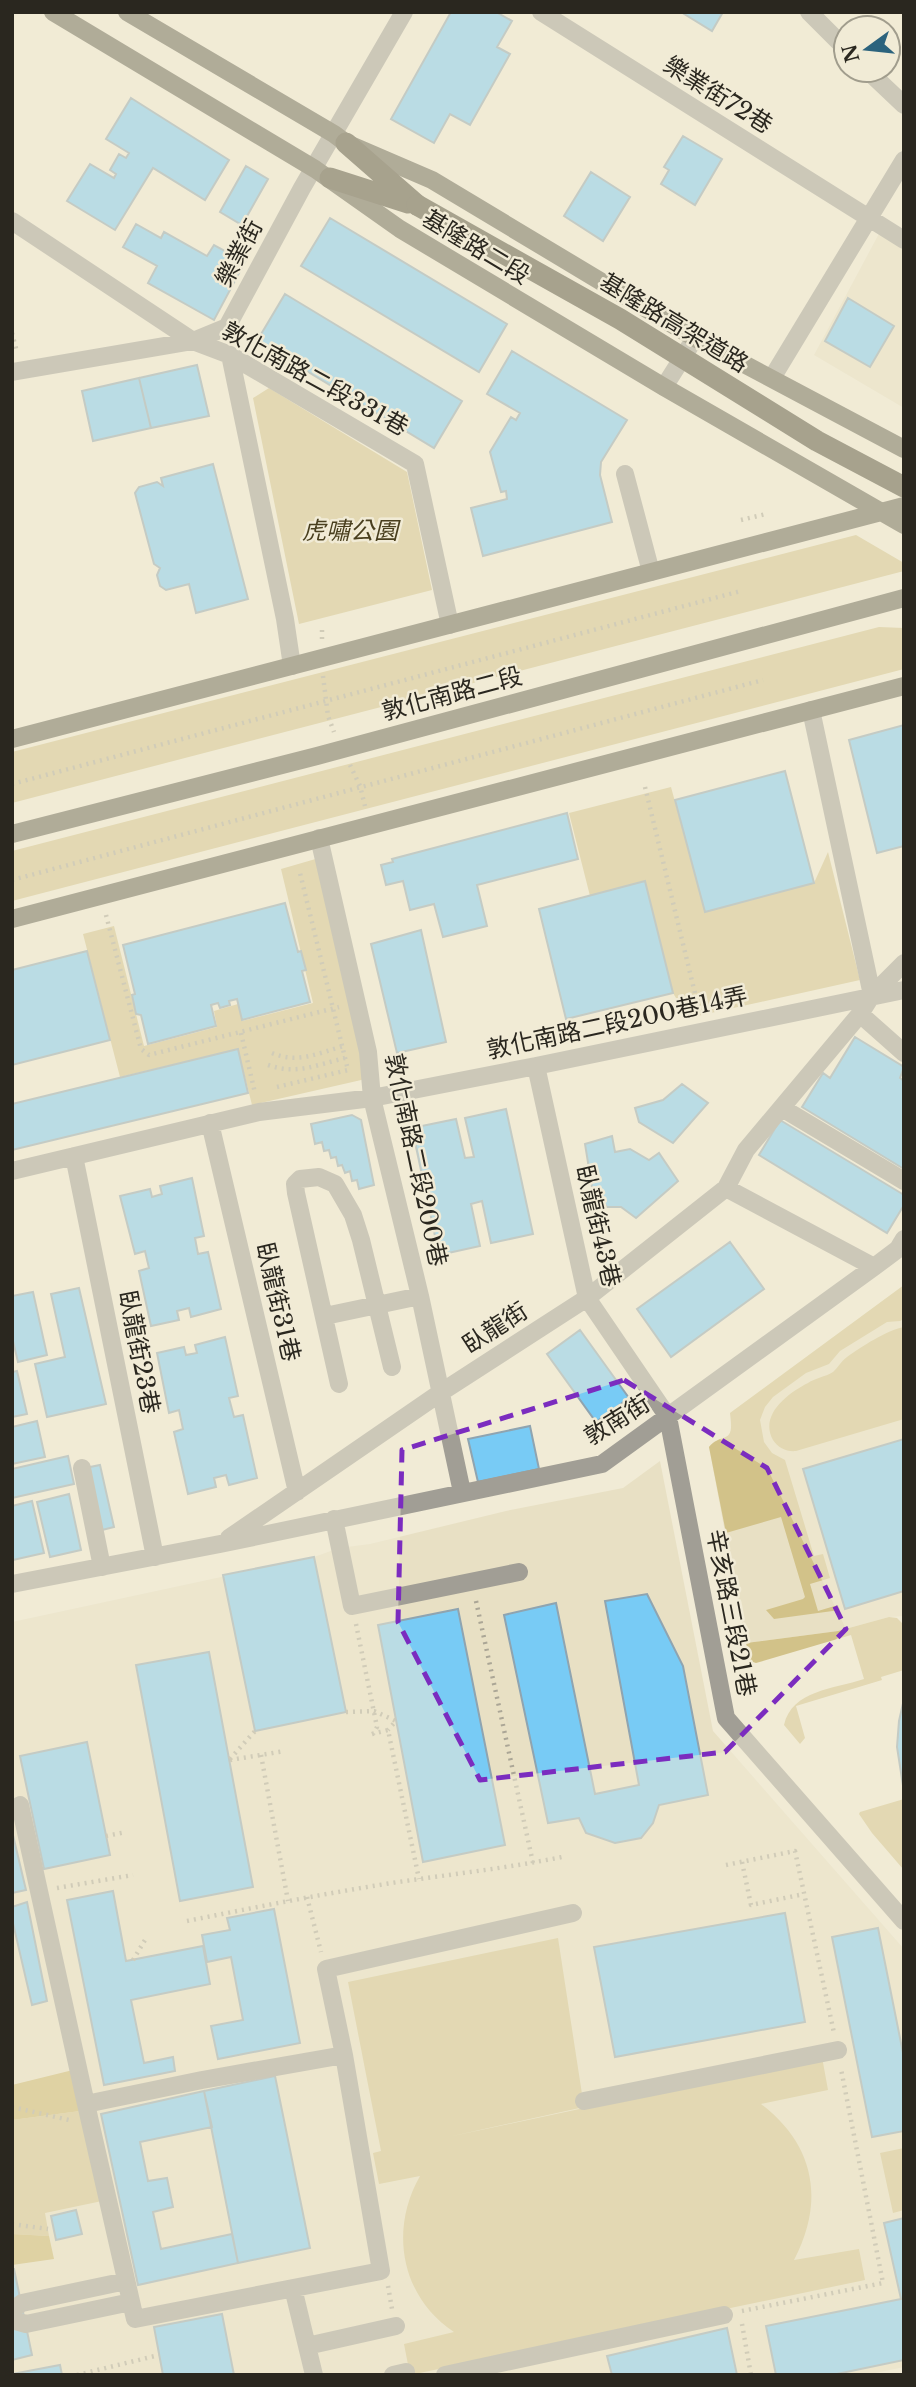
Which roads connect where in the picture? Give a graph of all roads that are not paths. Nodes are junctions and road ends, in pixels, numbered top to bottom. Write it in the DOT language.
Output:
graph roads {
  1 [pos="53,12"];
  2 [pos="127,12"];
  3 [pos="404,12"];
  4 [pos="541,12"];
  5 [pos="809,12"];
  6 [pos="832,35"];
  7 [pos="882,84"];
  8 [pos="904,105"];
  9 [pos="340,138"];
  10 [pos="904,160"];
  11 [pos="322,174"];
  12 [pos="417,205"];
  13 [pos="870,219"];
  14 [pos="12,221"];
  15 [pos="904,240"];
  16 [pos="695,338"];
  17 [pos="193,341"];
  18 [pos="230,355"];
  19 [pos="12,372"];
  20 [pos="772,378"];
  21 [pos="664,387"];
  22 [pos="904,449"];
  23 [pos="625,474"];
  24 [pos="904,487"];
  25 [pos="904,506"];
  26 [pos="881,512"];
  27 [pos="904,525"];
  28 [pos="651,572"];
  29 [pos="904,598"];
  30 [pos="450,625"];
  31 [pos="292,666"];
  32 [pos="904,686"];
  33 [pos="811,710"];
  34 [pos="12,739"];
  35 [pos="12,834"];
  36 [pos="319,838"];
  37 [pos="12,919"];
  38 [pos="904,963"];
  39 [pos="904,990"];
  40 [pos="872,995"];
  41 [pos="859,1014"];
  42 [pos="904,1053"];
  43 [pos="536,1066"];
  44 [pos="373,1098"];
  45 [pos="782,1108"];
  46 [pos="210,1123"];
  47 [pos="74,1156"];
  48 [pos="12,1171"];
  49 [pos="904,1181"];
  50 [pos="726,1188"];
  51 [pos="904,1239"];
  52 [pos="874,1267"];
  53 [pos="420,1296"];
  54 [pos="587,1298"];
  55 [pos="377,1305"];
  56 [pos="325,1317"];
  57 [pos="392,1367"];
  58 [pos="339,1384"];
  59 [pos="440,1393"];
  60 [pos="668,1417"];
  61 [pos="82,1468"];
  62 [pos="297,1492"];
  63 [pos="462,1492"];
  64 [pos="334,1519"];
  65 [pos="220,1544"];
  66 [pos="155,1557"];
  67 [pos="102,1567"];
  68 [pos="519,1572"];
  69 [pos="12,1584"];
  70 [pos="20,1805"];
  71 [pos="573,1913"];
  72 [pos="904,1921"];
  73 [pos="838,2050"];
  74 [pos="344,2055"];
  75 [pos="242,2080"];
  76 [pos="156,2091"];
  77 [pos="584,2101"];
  78 [pos="86,2104"];
  79 [pos="307,2273"];
  80 [pos="126,2281"];
  81 [pos="293,2288"];
  82 [pos="131,2302"];
  83 [pos="210,2304"];
  84 [pos="12,2310"];
  85 [pos="732,2313"];
  86 [pos="12,2320"];
  87 [pos="396,2326"];
  88 [pos="307,2346"];
  89 [pos="314,2375"];
  90 [pos="445,2375"];
  1 -- 11 [label="main road, 基隆路二段"];
  2 -- 9 [label="main road, 基隆路二段"];
  3 -- 9 [label="street, 樂業街"];
  4 -- 13 [label="street, 樂業街72巷"];
  5 -- 6 [label="street"];
  7 -- 8 [label="street"];
  9 -- 11 [label="street, 樂業街"];
  9 -- 12 [label="highway, 基隆路高架道路"];
  9 -- 16 [label="main road, 基隆路二段"];
  10 -- 13 [label="street"];
  11 -- 12 [label="highway, 基隆路高架道路"];
  11 -- 17 [label="street, 樂業街"];
  11 -- 21 [label="main road, 基隆路二段"];
  12 -- 24 [label="highway, 基隆路高架道路, bridge"];
  13 -- 15 [label="street, 樂業街72巷"];
  13 -- 20 [label="street"];
  14 -- 17 [label="street, 敦化南路二段331巷"];
  16 -- 20 [label="main road, 基隆路二段"];
  16 -- 21 [label="street"];
  17 -- 18 [label="street, 敦化南路二段331巷"];
  17 -- 19 [label="street, 樂業街"];
  18 -- 30 [label="street, 敦化南路二段331巷"];
  18 -- 31 [label="street"];
  20 -- 22 [label="main road, 基隆路二段"];
  21 -- 26 [label="main road, 基隆路二段"];
  23 -- 28 [label="street"];
  25 -- 26 [label="main road"];
  26 -- 27 [label="main road, 基隆路二段"];
  26 -- 28 [label="main road"];
  28 -- 30 [label="main road"];
  29 -- 35 [label="main road, 敦化南路二段"];
  30 -- 31 [label="main road"];
  31 -- 34 [label="main road"];
  32 -- 33 [label="main road"];
  33 -- 36 [label="main road"];
  33 -- 40 [label="street"];
  36 -- 37 [label="main road"];
  36 -- 44 [label="street, 敦化南路二段200巷"];
  38 -- 40 [label="street, 臥龍街"];
  39 -- 40 [label="street, 敦化南路二段200巷14弄"];
  40 -- 41 [label="street, 臥龍街"];
  40 -- 43 [label="street, 敦化南路二段200巷14弄"];
  41 -- 42 [label="street"];
  41 -- 45 [label="street, 臥龍街"];
  43 -- 44 [label="street, 敦化南路二段200巷14弄"];
  43 -- 54 [label="street, 臥龍街43巷"];
  44 -- 46 [label="street, 敦化南路二段200巷14弄"];
  44 -- 53 [label="street, 敦化南路二段200巷"];
  45 -- 49 [label="street"];
  45 -- 50 [label="street, 臥龍街"];
  46 -- 47 [label="street, 敦化南路二段200巷14弄"];
  46 -- 62 [label="street, 臥龍街31巷"];
  47 -- 48 [label="street, 敦化南路二段200巷14弄"];
  47 -- 66 [label="street, 臥龍街23巷"];
  50 -- 52 [label="street"];
  50 -- 54 [label="street, 臥龍街"];
  51 -- 52 [label="street, 敦南街"];
  52 -- 60 [label="street, 敦南街"];
  53 -- 55 [label="street"];
  53 -- 59 [label="street, 敦化南路二段200巷"];
  54 -- 59 [label="street, 臥龍街"];
  54 -- 60 [label="street, 臥龍街43巷"];
  55 -- 56 [label="street"];
  55 -- 56 [label="street"];
  55 -- 57 [label="street"];
  56 -- 58 [label="street"];
  59 -- 62 [label="street, 臥龍街"];
  59 -- 63 [label="street, 敦化南路二段200巷"];
  60 -- 63 [label="street, 敦南街"];
  60 -- 72 [label="street, 辛亥路三段21巷"];
  61 -- 67 [label="street"];
  62 -- 65 [label="street, 臥龍街"];
  63 -- 64 [label="street, 敦南街"];
  64 -- 65 [label="street, 敦南街"];
  64 -- 68 [label="street"];
  65 -- 66 [label="street, 臥龍街"];
  66 -- 67 [label="street, 臥龍街"];
  67 -- 69 [label="street, 臥龍街"];
  70 -- 78 [label="street"];
  71 -- 74 [label="street"];
  73 -- 77 [label="street"];
  74 -- 76 [label="street"];
  74 -- 81 [label="street"];
  75 -- 76 [label="street"];
  76 -- 78 [label="street"];
  78 -- 80 [label="street"];
  79 -- 83 [label="street"];
  80 -- 82 [label="street"];
  80 -- 84 [label="street"];
  81 -- 83 [label="street"];
  81 -- 88 [label="street"];
  82 -- 83 [label="street"];
  82 -- 86 [label="street"];
  85 -- 90 [label="street"];
  87 -- 88 [label="street"];
  88 -- 89 [label="street"];
}
